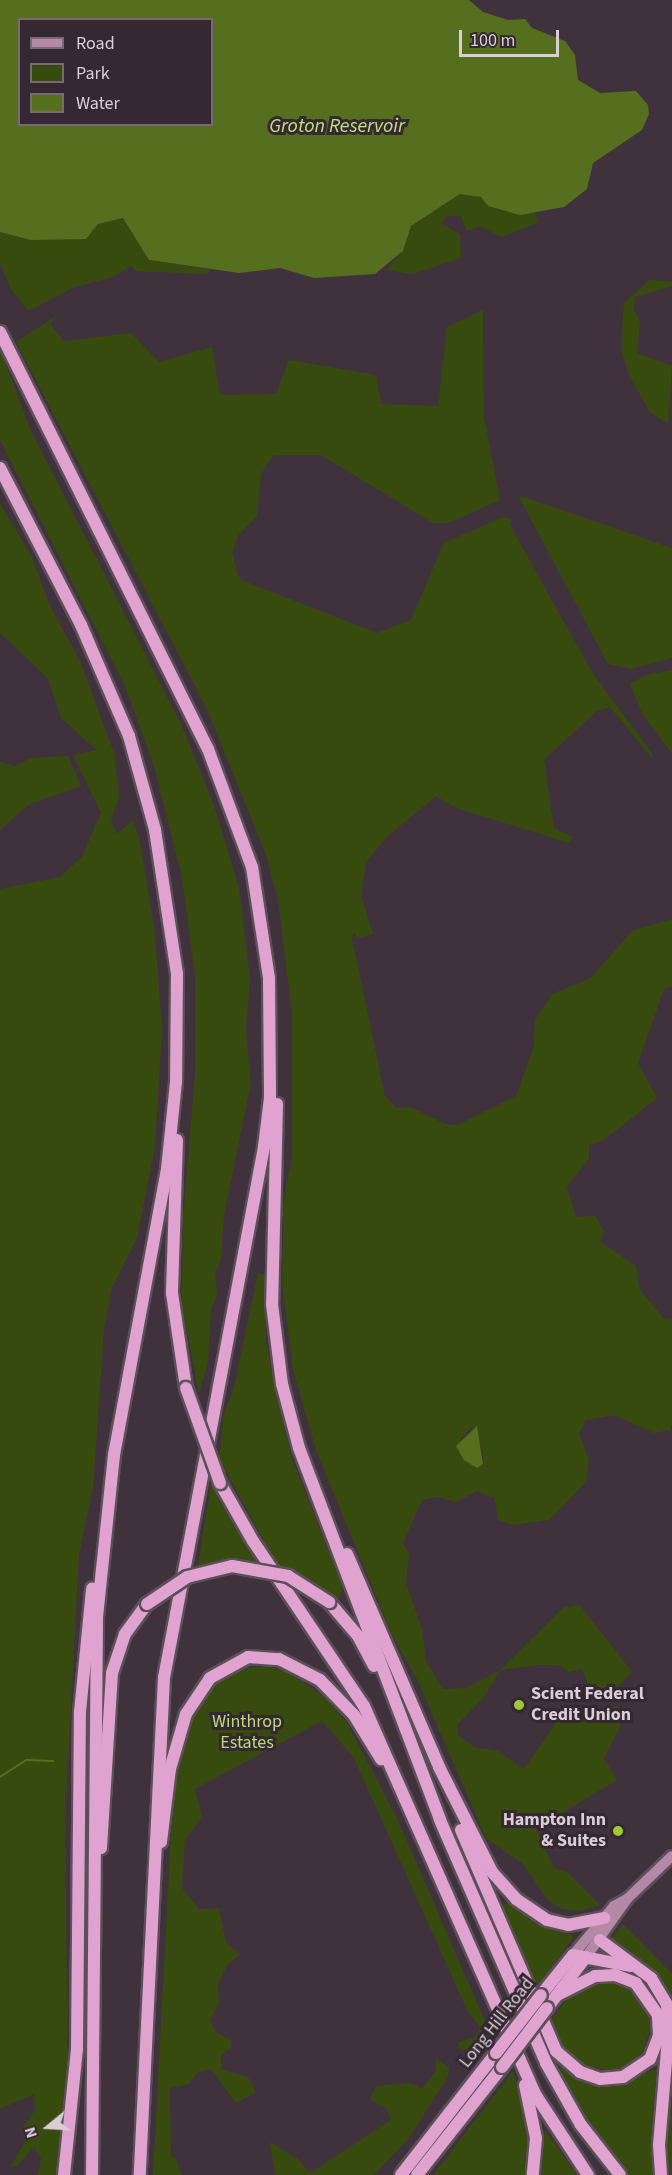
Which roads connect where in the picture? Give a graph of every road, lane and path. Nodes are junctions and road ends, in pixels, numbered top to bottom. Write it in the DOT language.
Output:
graph roads {
  1 [pos="0,332"];
  2 [pos="0,468"];
  3 [pos="260,902"];
  4 [pos="176,1082"];
  5 [pos="286,1401"];
  6 [pos="114,1455"];
  7 [pos="414,1752"];
  8 [pos="440,1767"];
  9 [pos="672,1856"];
  10 [pos="435,1864"];
  11 [pos="627,1899"];
  12 [pos="603,1918"];
  13 [pos="600,1940"];
  14 [pos="573,1955"];
  15 [pos="586,1957"];
  16 [pos="639,1969"];
  17 [pos="557,1995"];
  18 [pos="512,2044"];
  19 [pos="145,2046"];
  20 [pos="437,2150"];
  21 [pos="64,2175"];
  22 [pos="94,2175"];
  23 [pos="140,2175"];
  24 [pos="401,2175"];
  25 [pos="417,2175"];
  26 [pos="429,2175"];
  27 [pos="533,2175"];
  28 [pos="588,2175"];
  29 [pos="620,2175"];
  30 [pos="661,2175"];
  1 -- 3 [label="highway"];
  2 -- 4 [label="highway"];
  3 -- 5 [label="highway"];
  3 -- 19 [label="highway"];
  4 -- 6 [label="highway"];
  4 -- 10 [label="highway, bridge"];
  5 -- 7 [label="highway"];
  5 -- 8 [label="highway"];
  6 -- 21 [label="highway"];
  6 -- 22 [label="highway"];
  7 -- 22 [label="highway, bridge"];
  7 -- 29 [label="highway"];
  8 -- 12 [label="highway"];
  8 -- 17 [label="highway"];
  9 -- 11 [label="main road, Long Hill Road"];
  10 -- 18 [label="highway"];
  10 -- 19 [label="highway"];
  11 -- 12 [label="main road, Long Hill Road"];
  11 -- 13 [label="main road, Long Hill Road"];
  12 -- 14 [label="main road, Long Hill Road"];
  13 -- 15 [label="main road, Long Hill Road"];
  13 -- 16 [label="highway"];
  14 -- 15 [label="highway"];
  14 -- 24 [label="highway, Long Hill Road, bridge"];
  15 -- 16 [label="highway"];
  15 -- 17 [label="highway, Long Hill Road"];
  16 -- 30 [label="highway"];
  17 -- 20 [label="highway, Long Hill Road, bridge"];
  18 -- 27 [label="highway"];
  18 -- 28 [label="highway"];
  19 -- 23 [label="highway"];
  20 -- 25 [label="highway, Long Hill Road"];
  20 -- 26 [label="highway"];
}
